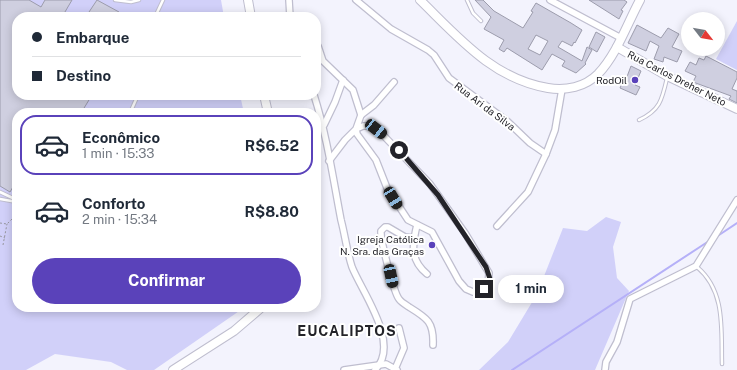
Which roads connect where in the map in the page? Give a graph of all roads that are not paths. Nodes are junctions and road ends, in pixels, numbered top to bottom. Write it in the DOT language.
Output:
graph roads {
  1 [pos="115,0"];
  2 [pos="139,0"];
  3 [pos="162,0"];
  4 [pos="248,0"];
  5 [pos="289,0"];
  6 [pos="356,0"];
  7 [pos="420,0"];
  8 [pos="466,0"];
  9 [pos="550,0"];
  10 [pos="638,1"];
  11 [pos="157,12"];
  12 [pos="250,12"];
  13 [pos="290,12"];
  14 [pos="481,21"];
  15 [pos="621,38"];
  16 [pos="616,47"];
  17 [pos="321,55"];
  18 [pos="667,76"];
  19 [pos="343,80"];
  20 [pos="394,82"];
  21 [pos="562,89"];
  22 [pos="737,109"];
  23 [pos="361,115"];
  24 [pos="321,116"];
  25 [pos="639,120"];
  26 [pos="324,125"];
  27 [pos="356,129"];
  28 [pos="546,154"];
  29 [pos="329,161"];
  30 [pos="0,192"];
  31 [pos="12,198"];
  32 [pos="0,199"];
  33 [pos="12,200"];
  34 [pos="737,200"];
  35 [pos="417,225"];
  36 [pos="497,226"];
  37 [pos="414,238"];
  38 [pos="696,266"];
  39 [pos="427,274"];
  40 [pos="256,312"];
  41 [pos="399,328"];
  42 [pos="433,345"];
  43 [pos="381,364"];
  44 [pos="722,364"];
  45 [pos="396,369"];
  46 [pos="173,370"];
  47 [pos="344,370"];
  48 [pos="374,370"];
  49 [pos="604,370"];
  1 -- 2 [label="lane"];
  3 -- 11 [label="lane"];
  4 -- 12 [label="main road"];
  5 -- 13 [label="street"];
  6 -- 28 [label="street, Rua Ari da Silva"];
  7 -- 21 [label="main road"];
  8 -- 14 [label="lane"];
  9 -- 15 [label="street"];
  10 -- 15 [label="main road"];
  15 -- 16 [label="main road"];
  16 -- 18 [label="main road, Rua Carlos Dreher Neto"];
  16 -- 21 [label="main road"];
  17 -- 19 [label="street"];
  18 -- 22 [label="main road, Rua Carlos Dreher Neto"];
  18 -- 25 [label="lane"];
  19 -- 23 [label="street"];
  19 -- 26 [label="street"];
  20 -- 23 [label="street"];
  21 -- 28 [label="street"];
  23 -- 27 [label="street"];
  24 -- 26 [label="street"];
  26 -- 29 [label="street"];
  27 -- 29 [label="street"];
  27 -- 35 [label="street"];
  27 -- 35 [label="street"];
  28 -- 36 [label="street"];
  29 -- 43 [label="street"];
  30 -- 31 [label="lane"];
  32 -- 33 [label="lane"];
  34 -- 38 [label="street"];
  35 -- 37 [label="street"];
  37 -- 39 [label="street"];
  37 -- 42 [label="street"];
  38 -- 44 [label="lane"];
  38 -- 49 [label="street"];
  40 -- 46 [label="main road"];
  41 -- 45 [label="street"];
  43 -- 45 [label="street"];
  43 -- 47 [label="street"];
  43 -- 48 [label="street"];
}
